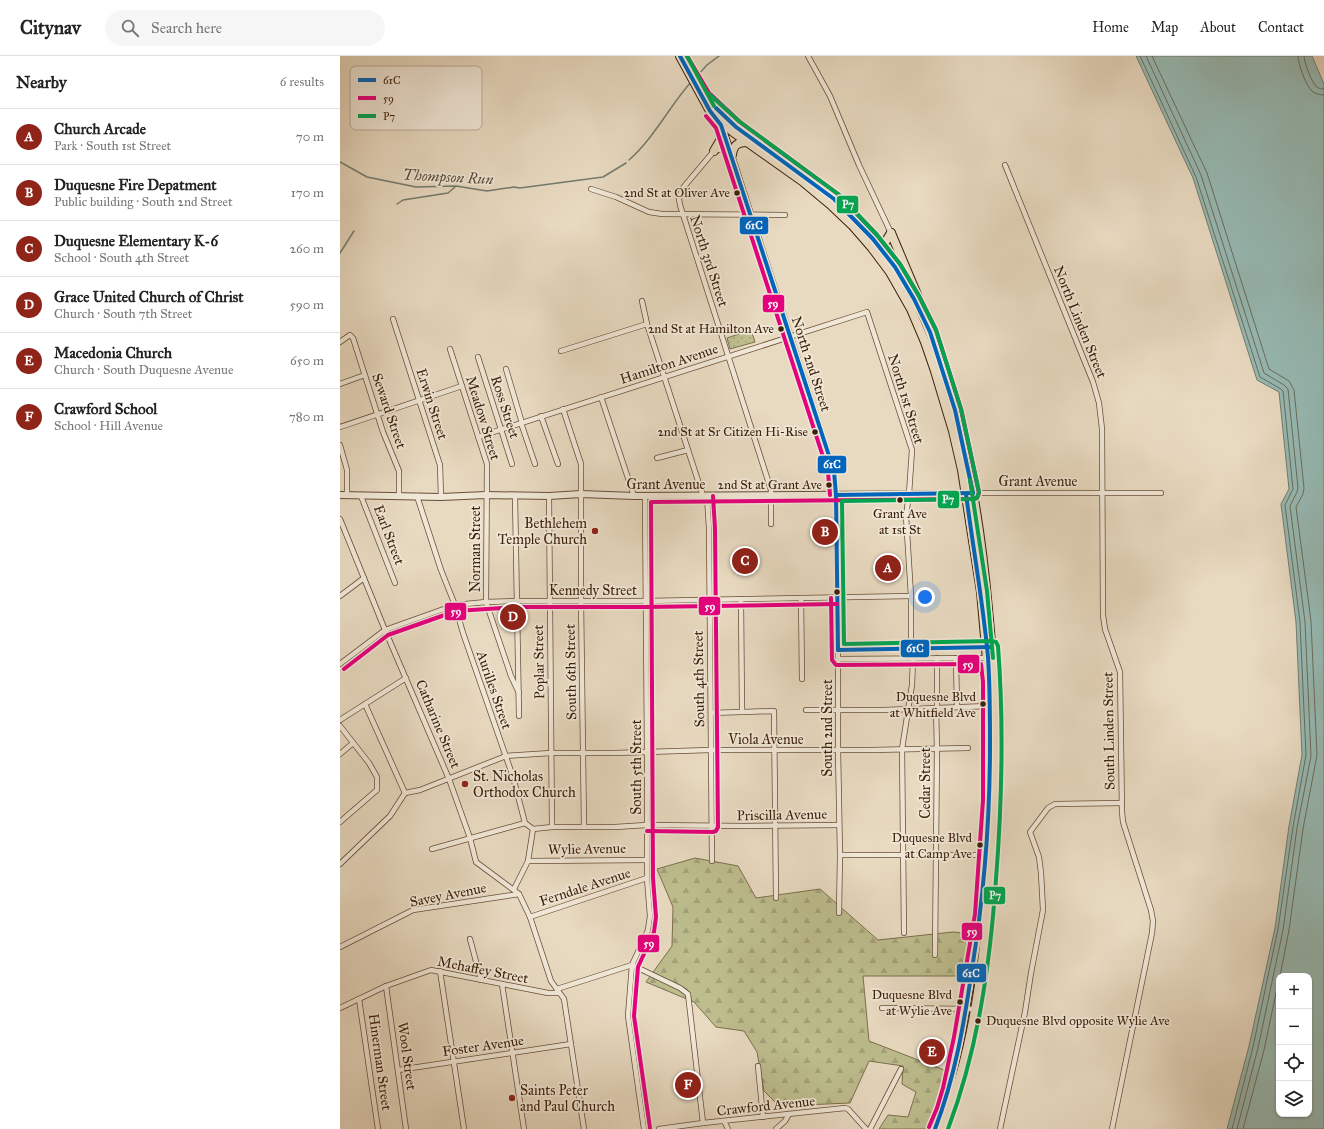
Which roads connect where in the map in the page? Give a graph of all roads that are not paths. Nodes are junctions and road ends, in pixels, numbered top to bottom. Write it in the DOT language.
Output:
graph roads {
  1 [pos="680,56"];
  2 [pos="808,56"];
  3 [pos="704,97"];
  4 [pos="718,120"];
  5 [pos="723,134"];
  6 [pos="747,142"];
  7 [pos="714,151"];
  8 [pos="730,153"];
  9 [pos="1005,165"];
  10 [pos="591,189"];
  11 [pos="750,214"];
  12 [pos="682,215"];
  13 [pos="785,215"];
  14 [pos="891,233"];
  15 [pos="875,246"];
  16 [pos="642,301"];
  17 [pos="867,312"];
  18 [pos="393,319"];
  19 [pos="647,324"];
  20 [pos="930,332"];
  21 [pos="791,336"];
  22 [pos="340,342"];
  23 [pos="925,342"];
  24 [pos="450,349"];
  25 [pos="560,351"];
  26 [pos="727,356"];
  27 [pos="478,357"];
  28 [pos="506,369"];
  29 [pos="365,375"];
  30 [pos="665,377"];
  31 [pos="340,384"];
  32 [pos="462,386"];
  33 [pos="602,397"];
  34 [pos="419,400"];
  35 [pos="563,409"];
  36 [pos="378,414"];
  37 [pos="542,416"];
  38 [pos="522,423"];
  39 [pos="340,427"];
  40 [pos="501,430"];
  41 [pos="478,437"];
  42 [pos="340,445"];
  43 [pos="688,450"];
  44 [pos="657,458"];
  45 [pos="512,464"];
  46 [pos="534,464"];
  47 [pos="558,464"];
  48 [pos="1161,493"];
  49 [pos="581,494"];
  50 [pos="909,494"];
  51 [pos="970,494"];
  52 [pos="1102,494"];
  53 [pos="340,495"];
  54 [pos="347,495"];
  55 [pos="486,495"];
  56 [pos="771,495"];
  57 [pos="836,495"];
  58 [pos="361,496"];
  59 [pos="399,496"];
  60 [pos="417,496"];
  61 [pos="515,496"];
  62 [pos="549,496"];
  63 [pos="634,496"];
  64 [pos="644,496"];
  65 [pos="705,496"];
  66 [pos="441,497"];
  67 [pos="341,523"];
  68 [pos="771,524"];
  69 [pos="364,578"];
  70 [pos="395,583"];
  71 [pos="340,596"];
  72 [pos="911,596"];
  73 [pos="800,598"];
  74 [pos="838,598"];
  75 [pos="741,599"];
  76 [pos="550,600"];
  77 [pos="709,600"];
  78 [pos="517,601"];
  79 [pos="581,601"];
  80 [pos="645,601"];
  81 [pos="486,602"];
  82 [pos="455,605"];
  83 [pos="385,630"];
  84 [pos="989,647"];
  85 [pos="911,649"];
  86 [pos="838,650"];
  87 [pos="937,658"];
  88 [pos="956,658"];
  89 [pos="990,658"];
  90 [pos="838,659"];
  91 [pos="913,659"];
  92 [pos="340,664"];
  93 [pos="406,678"];
  94 [pos="802,680"];
  95 [pos="519,693"];
  96 [pos="365,704"];
  97 [pos="989,706"];
  98 [pos="957,707"];
  99 [pos="937,708"];
  100 [pos="907,709"];
  101 [pos="806,710"];
  102 [pos="838,710"];
  103 [pos="742,712"];
  104 [pos="711,714"];
  105 [pos="519,716"];
  106 [pos="340,720"];
  107 [pos="340,726"];
  108 [pos="353,743"];
  109 [pos="968,748"];
  110 [pos="902,749"];
  111 [pos="937,749"];
  112 [pos="710,750"];
  113 [pos="775,750"];
  114 [pos="838,750"];
  115 [pos="647,752"];
  116 [pos="551,753"];
  117 [pos="582,753"];
  118 [pos="340,754"];
  119 [pos="506,756"];
  120 [pos="449,779"];
  121 [pos="405,793"];
  122 [pos="1122,803"];
  123 [pos="340,822"];
  124 [pos="526,823"];
  125 [pos="776,825"];
  126 [pos="839,825"];
  127 [pos="647,826"];
  128 [pos="712,826"];
  129 [pos="552,827"];
  130 [pos="584,827"];
  131 [pos="533,829"];
  132 [pos="470,838"];
  133 [pos="432,849"];
  134 [pos="840,855"];
  135 [pos="904,855"];
  136 [pos="986,855"];
  137 [pos="936,856"];
  138 [pos="647,860"];
  139 [pos="528,861"];
  140 [pos="712,861"];
  141 [pos="340,864"];
  142 [pos="647,878"];
  143 [pos="514,889"];
  144 [pos="519,894"];
  145 [pos="776,898"];
  146 [pos="839,913"];
  147 [pos="530,917"];
  148 [pos="904,933"];
  149 [pos="470,939"];
  150 [pos="340,947"];
  151 [pos="935,955"];
  152 [pos="632,965"];
  153 [pos="440,970"];
  154 [pos="481,980"];
  155 [pos="502,984"];
  156 [pos="386,986"];
  157 [pos="558,991"];
  158 [pos="359,999"];
  159 [pos="340,1008"];
  160 [pos="882,1008"];
  161 [pos="966,1008"];
  162 [pos="974,1009"];
  163 [pos="571,1044"];
  164 [pos="513,1053"];
  165 [pos="453,1061"];
  166 [pos="758,1066"];
  167 [pos="901,1069"];
  168 [pos="398,1070"];
  169 [pos="788,1114"];
  170 [pos="763,1117"];
  171 [pos="724,1121"];
  172 [pos="703,1123"];
  173 [pos="679,1128"];
  174 [pos="378,1129"];
  175 [pos="406,1129"];
  176 [pos="464,1129"];
  177 [pos="524,1129"];
  178 [pos="584,1129"];
  179 [pos="644,1129"];
  180 [pos="659,1129"];
  181 [pos="727,1129"];
  182 [pos="776,1129"];
  183 [pos="866,1129"];
  184 [pos="870,1129"];
  185 [pos="935,1129"];
  186 [pos="942,1129"];
  187 [pos="1000,1129"];
  188 [pos="1112,1129"];
  1 -- 3 [label="main road"];
  2 -- 14 [label="street"];
  3 -- 4 [label="main road"];
  3 -- 15 [label="main road"];
  4 -- 5 [label="main road"];
  4 -- 6 [label="main road"];
  5 -- 7 [label="main road"];
  5 -- 8 [label="main road"];
  6 -- 8 [label="main road"];
  6 -- 15 [label="main road"];
  7 -- 8 [label="street"];
  7 -- 12 [label="street, North 3rd Street"];
  8 -- 11 [label="street, North 2nd Street"];
  9 -- 52 [label="street, North Linden Street"];
  10 -- 12 [label="street"];
  11 -- 12 [label="street"];
  11 -- 13 [label="street"];
  11 -- 21 [label="street, North 2nd Street"];
  12 -- 26 [label="street, North 3rd Street"];
  14 -- 15 [label="main road"];
  14 -- 20 [label="main road"];
  15 -- 20 [label="main road"];
  15 -- 23 [label="main road"];
  16 -- 19 [label="street, South 4th Street"];
  17 -- 21 [label="street, Hamilton Avenue"];
  17 -- 50 [label="street, North 1st Street"];
  18 -- 34 [label="street, Erwin Street"];
  19 -- 25 [label="street"];
  19 -- 30 [label="street, South 4th Street"];
  20 -- 23 [label="main road"];
  20 -- 51 [label="main road"];
  21 -- 26 [label="street, Hamilton Avenue"];
  21 -- 57 [label="street, North 2nd Street"];
  22 -- 29 [label="street, Seward Street"];
  23 -- 51 [label="main road"];
  24 -- 32 [label="street, Meadow Street"];
  26 -- 30 [label="street, Hamilton Avenue"];
  26 -- 56 [label="street, North 3rd Street"];
  27 -- 40 [label="street, Ross Street"];
  28 -- 38 [label="street"];
  29 -- 31 [label="street"];
  29 -- 36 [label="street, Seward Street"];
  30 -- 33 [label="street, Hamilton Avenue"];
  30 -- 43 [label="street, South 4th Street"];
  32 -- 34 [label="street"];
  32 -- 41 [label="street, Meadow Street"];
  33 -- 35 [label="street, Hamilton Avenue"];
  33 -- 63 [label="street"];
  34 -- 36 [label="street"];
  34 -- 66 [label="street, Erwin Street"];
  35 -- 37 [label="street, Hamilton Avenue"];
  35 -- 49 [label="street, South 6th Street"];
  36 -- 39 [label="street"];
  36 -- 59 [label="street, Seward Street"];
  37 -- 38 [label="street, Hamilton Avenue"];
  37 -- 47 [label="street"];
  38 -- 40 [label="street, Hamilton Avenue"];
  38 -- 46 [label="street"];
  40 -- 41 [label="street, Hamilton Avenue"];
  40 -- 45 [label="street, Ross Street"];
  41 -- 55 [label="street, Meadow Street"];
  42 -- 54 [label="street"];
  43 -- 44 [label="street"];
  43 -- 65 [label="street, South 4th Street"];
  48 -- 52 [label="street, Grant Avenue"];
  49 -- 62 [label="street, Grant Avenue"];
  49 -- 63 [label="street, Grant Avenue"];
  49 -- 79 [label="street, South 6th Street"];
  50 -- 51 [label="street, Grant Avenue"];
  50 -- 57 [label="street, Grant Avenue"];
  50 -- 72 [label="street, North 1st Street"];
  51 -- 52 [label="street, Grant Avenue"];
  51 -- 84 [label="main road"];
  52 -- 122 [label="street, South Linden Street"];
  53 -- 54 [label="street, Grant Avenue"];
  54 -- 58 [label="street, Grant Avenue"];
  55 -- 61 [label="street, Grant Avenue"];
  55 -- 66 [label="street, Grant Avenue"];
  55 -- 81 [label="street, Norman Street"];
  56 -- 57 [label="street, Grant Avenue"];
  56 -- 65 [label="street, Grant Avenue"];
  56 -- 68 [label="street, North 3rd Street"];
  57 -- 74 [label="street, South 2nd Street"];
  58 -- 59 [label="street, Grant Avenue"];
  58 -- 70 [label="street, Earl Street"];
  59 -- 60 [label="street, Grant Avenue"];
  60 -- 66 [label="street, Grant Avenue"];
  60 -- 82 [label="street, Aurilles Street"];
  61 -- 62 [label="street, Grant Avenue"];
  61 -- 78 [label="street"];
  62 -- 76 [label="street, Poplar Street"];
  63 -- 64 [label="street, Grant Avenue"];
  64 -- 65 [label="street, Grant Avenue"];
  64 -- 80 [label="street, South 5th Street"];
  65 -- 77 [label="street, South 4th Street"];
  67 -- 69 [label="street, Catharine Street"];
  69 -- 71 [label="street"];
  69 -- 83 [label="street, Catharine Street"];
  72 -- 74 [label="street, Kennedy Street"];
  72 -- 85 [label="street, North 1st Street"];
  73 -- 74 [label="street, Kennedy Street"];
  73 -- 75 [label="street, Kennedy Street"];
  73 -- 94 [label="street"];
  74 -- 86 [label="street, South 2nd Street"];
  75 -- 77 [label="street, Kennedy Street"];
  75 -- 103 [label="street"];
  76 -- 78 [label="street, Kennedy Street"];
  76 -- 79 [label="street, Kennedy Street"];
  76 -- 116 [label="street, Poplar Street"];
  77 -- 80 [label="street, Kennedy Street"];
  77 -- 104 [label="street, South 4th Street"];
  78 -- 81 [label="street, Kennedy Street"];
  78 -- 95 [label="street"];
  79 -- 80 [label="street, Kennedy Street"];
  79 -- 117 [label="street, South 6th Street"];
  80 -- 115 [label="street, South 5th Street"];
  81 -- 82 [label="street, Kennedy Street"];
  81 -- 95 [label="street, Norman Street"];
  82 -- 83 [label="street, Kennedy Street"];
  82 -- 119 [label="street, Aurilles Street"];
  83 -- 92 [label="street, Kennedy Street"];
  83 -- 93 [label="street, Catharine Street"];
  84 -- 85 [label="street"];
  84 -- 89 [label="main road"];
  85 -- 86 [label="street"];
  85 -- 91 [label="street, North 1st Street"];
  86 -- 90 [label="street, South 2nd Street"];
  87 -- 88 [label="street"];
  87 -- 91 [label="street"];
  87 -- 99 [label="street, Cedar Street"];
  88 -- 89 [label="street"];
  88 -- 98 [label="street"];
  89 -- 97 [label="main road"];
  89 -- 162 [label="main road"];
  90 -- 91 [label="street"];
  90 -- 102 [label="street, South 2nd Street"];
  91 -- 100 [label="street, North 1st Street"];
  93 -- 96 [label="street"];
  93 -- 120 [label="street, Catharine Street"];
  95 -- 105 [label="street"];
  96 -- 106 [label="street"];
  96 -- 121 [label="street"];
  97 -- 98 [label="street"];
  97 -- 136 [label="main road"];
  98 -- 99 [label="street"];
  99 -- 100 [label="street"];
  99 -- 111 [label="street, Cedar Street"];
  100 -- 102 [label="street"];
  100 -- 110 [label="street, North 1st Street"];
  101 -- 102 [label="street"];
  102 -- 114 [label="street, South 2nd Street"];
  103 -- 104 [label="street"];
  103 -- 113 [label="street"];
  104 -- 112 [label="street, South 4th Street"];
  107 -- 108 [label="street"];
  108 -- 118 [label="street"];
  108 -- 123 [label="street"];
  109 -- 111 [label="street, Viola Avenue"];
  110 -- 111 [label="street, Viola Avenue"];
  110 -- 114 [label="street, Viola Avenue"];
  110 -- 135 [label="street, North 1st Street"];
  111 -- 137 [label="street, Cedar Street"];
  112 -- 113 [label="street, Viola Avenue"];
  112 -- 115 [label="street, Viola Avenue"];
  112 -- 128 [label="street, South 4th Street"];
  113 -- 114 [label="street, Viola Avenue"];
  113 -- 125 [label="street"];
  114 -- 126 [label="street, South 2nd Street"];
  115 -- 117 [label="street, Viola Avenue"];
  115 -- 127 [label="street, South 5th Street"];
  116 -- 117 [label="street, Viola Avenue"];
  116 -- 119 [label="street, Viola Avenue"];
  116 -- 129 [label="street, Poplar Street"];
  117 -- 130 [label="street, South 6th Street"];
  119 -- 120 [label="street, Viola Avenue"];
  119 -- 124 [label="street, Aurilles Street"];
  120 -- 121 [label="street, Viola Avenue"];
  120 -- 132 [label="street, Catharine Street"];
  121 -- 141 [label="street"];
  122 -- 187 [label="street, South Linden Street"];
  122 -- 188 [label="street, South Linden Street"];
  124 -- 131 [label="street"];
  124 -- 132 [label="street"];
  125 -- 126 [label="street, Priscilla Avenue"];
  125 -- 128 [label="street, Priscilla Avenue"];
  125 -- 145 [label="street"];
  126 -- 134 [label="street, South 2nd Street"];
  127 -- 128 [label="street, Priscilla Avenue"];
  127 -- 130 [label="street, Priscilla Avenue"];
  127 -- 138 [label="street, South 5th Street"];
  128 -- 140 [label="street, South 4th Street"];
  129 -- 130 [label="street, Priscilla Avenue"];
  129 -- 131 [label="street, Priscilla Avenue"];
  131 -- 139 [label="street"];
  132 -- 133 [label="street"];
  132 -- 143 [label="street, Catharine Street"];
  134 -- 135 [label="street"];
  134 -- 146 [label="street, South 2nd Street"];
  135 -- 137 [label="street"];
  135 -- 148 [label="street, North 1st Street"];
  136 -- 137 [label="street"];
  136 -- 161 [label="main road"];
  137 -- 151 [label="street, Cedar Street"];
  138 -- 139 [label="street, Wylie Avenue"];
  138 -- 142 [label="street, South 5th Street"];
  139 -- 143 [label="street"];
  142 -- 147 [label="street, Ferndale Avenue"];
  142 -- 152 [label="street, South 5th Street"];
  143 -- 144 [label="street, Catharine Street"];
  144 -- 147 [label="street, Catharine Street"];
  144 -- 150 [label="street, Savey Avenue"];
  147 -- 157 [label="street, Catharine Street"];
  149 -- 154 [label="street"];
  152 -- 157 [label="street"];
  152 -- 172 [label="street"];
  152 -- 179 [label="street, South 5th Street"];
  153 -- 154 [label="street, Mehaffey Street"];
  153 -- 156 [label="street, Mehaffey Street"];
  153 -- 165 [label="street"];
  154 -- 155 [label="street, Mehaffey Street"];
  155 -- 157 [label="street, Mehaffey Street"];
  155 -- 164 [label="street"];
  156 -- 158 [label="street, Mehaffey Street"];
  156 -- 168 [label="street, Wool Street"];
  157 -- 163 [label="street, Catharine Street"];
  158 -- 159 [label="street, Mehaffey Street"];
  158 -- 174 [label="street, Hinerman Street"];
  160 -- 161 [label="street"];
  161 -- 162 [label="street"];
  161 -- 185 [label="main road"];
  162 -- 186 [label="main road"];
  163 -- 164 [label="street, Foster Avenue"];
  163 -- 178 [label="street, Catharine Street"];
  164 -- 165 [label="street, Foster Avenue"];
  164 -- 177 [label="street"];
  165 -- 168 [label="street, Foster Avenue"];
  165 -- 176 [label="street"];
  166 -- 170 [label="street"];
  167 -- 184 [label="street"];
  168 -- 175 [label="street, Wool Street"];
  169 -- 170 [label="street, Crawford Avenue"];
  169 -- 182 [label="street"];
  169 -- 183 [label="street, Crawford Avenue"];
  170 -- 171 [label="street, Crawford Avenue"];
  171 -- 172 [label="street, Crawford Avenue"];
  171 -- 181 [label="street"];
  172 -- 173 [label="street, Crawford Avenue"];
  173 -- 180 [label="street, Crawford Avenue"];
}
